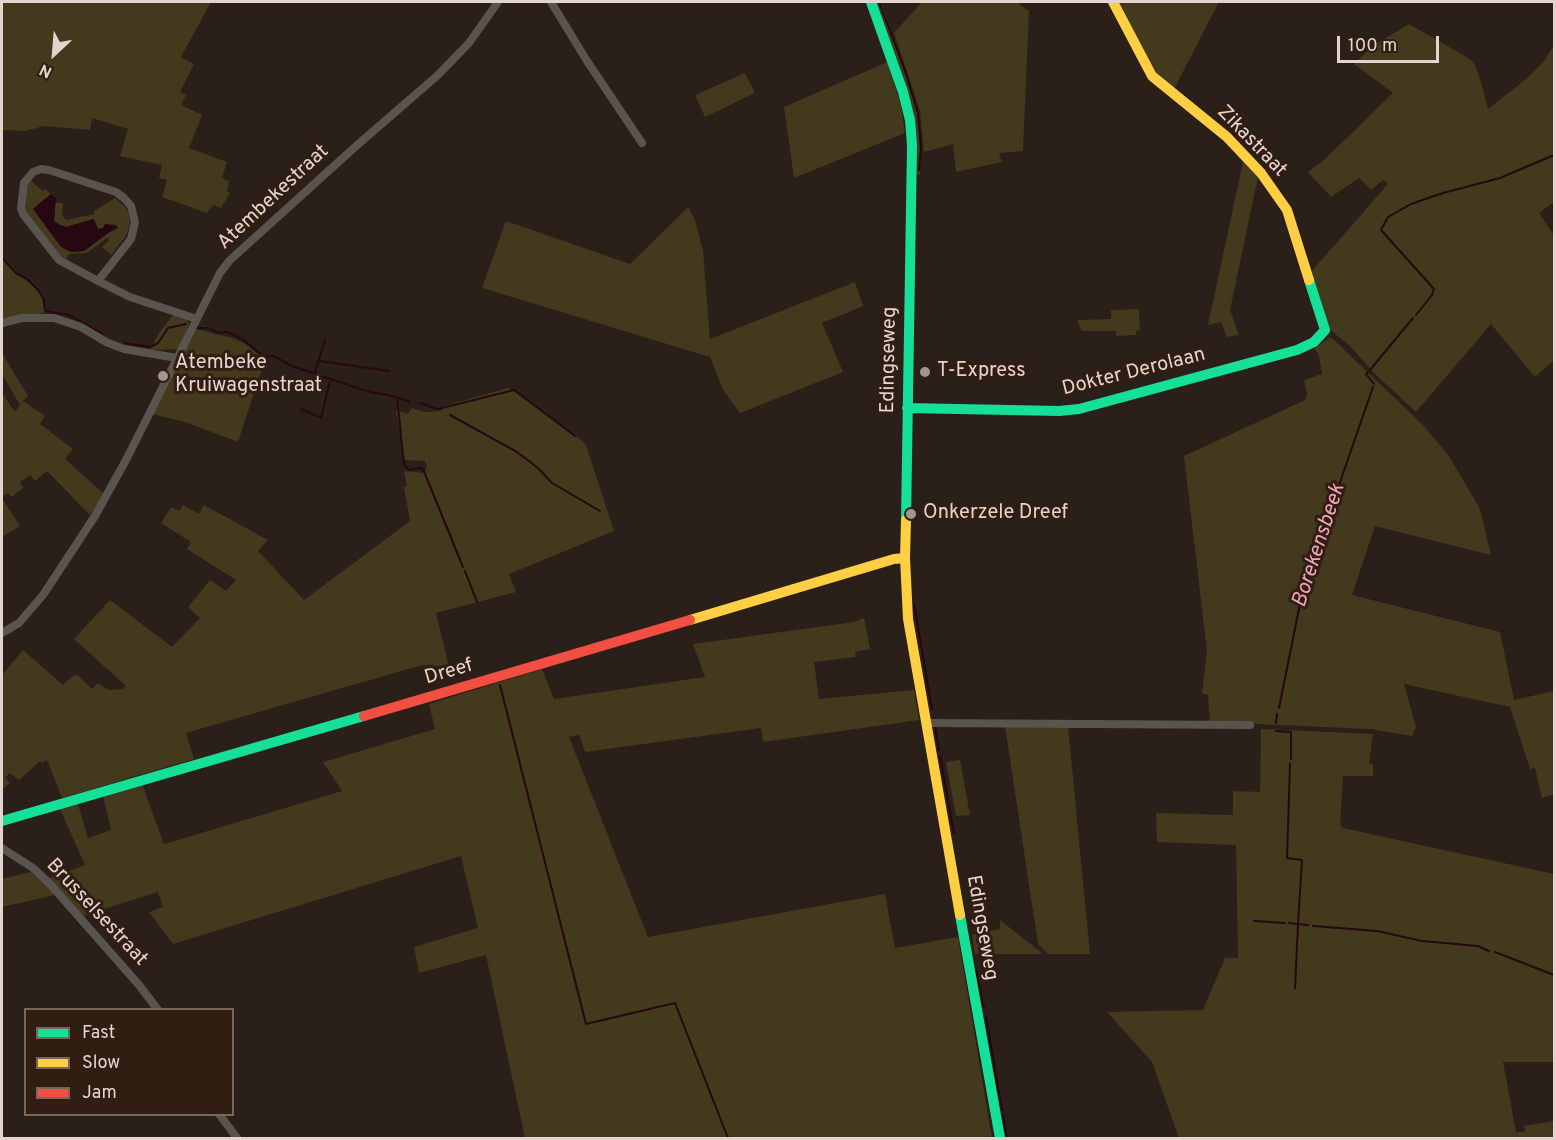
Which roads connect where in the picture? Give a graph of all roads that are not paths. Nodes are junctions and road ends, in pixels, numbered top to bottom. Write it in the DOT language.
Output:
graph roads {
  1 [pos="498,2"];
  2 [pos="551,2"];
  3 [pos="871,2"];
  4 [pos="1113,2"];
  5 [pos="642,143"];
  6 [pos="98,281"];
  7 [pos="197,319"];
  8 [pos="2,323"];
  9 [pos="1325,330"];
  10 [pos="177,358"];
  11 [pos="907,408"];
  12 [pos="905,558"];
  13 [pos="2,633"];
  14 [pos="927,723"];
  15 [pos="1250,725"];
  16 [pos="2,821"];
  17 [pos="2,848"];
  18 [pos="157,1008"];
  19 [pos="220,1116"];
  20 [pos="237,1138"];
  21 [pos="1000,1138"];
  1 -- 7 [label="street, Atembekestraat"];
  2 -- 5 [label="street"];
  3 -- 11 [label="street, Edingseweg"];
  4 -- 9 [label="street, Zikastraat"];
  6 -- 6 [label="street"];
  6 -- 7 [label="street"];
  7 -- 10 [label="street, Atembekestraat"];
  8 -- 10 [label="street"];
  9 -- 11 [label="street, Dokter Derolaan"];
  10 -- 13 [label="street, Atembekestraat"];
  11 -- 12 [label="street, Edingseweg"];
  12 -- 14 [label="street, Edingseweg"];
  12 -- 16 [label="street, Dreef"];
  14 -- 15 [label="street"];
  14 -- 21 [label="street, Edingseweg"];
  17 -- 18 [label="street, Brusselsestraat"];
  19 -- 20 [label="street"];
}
